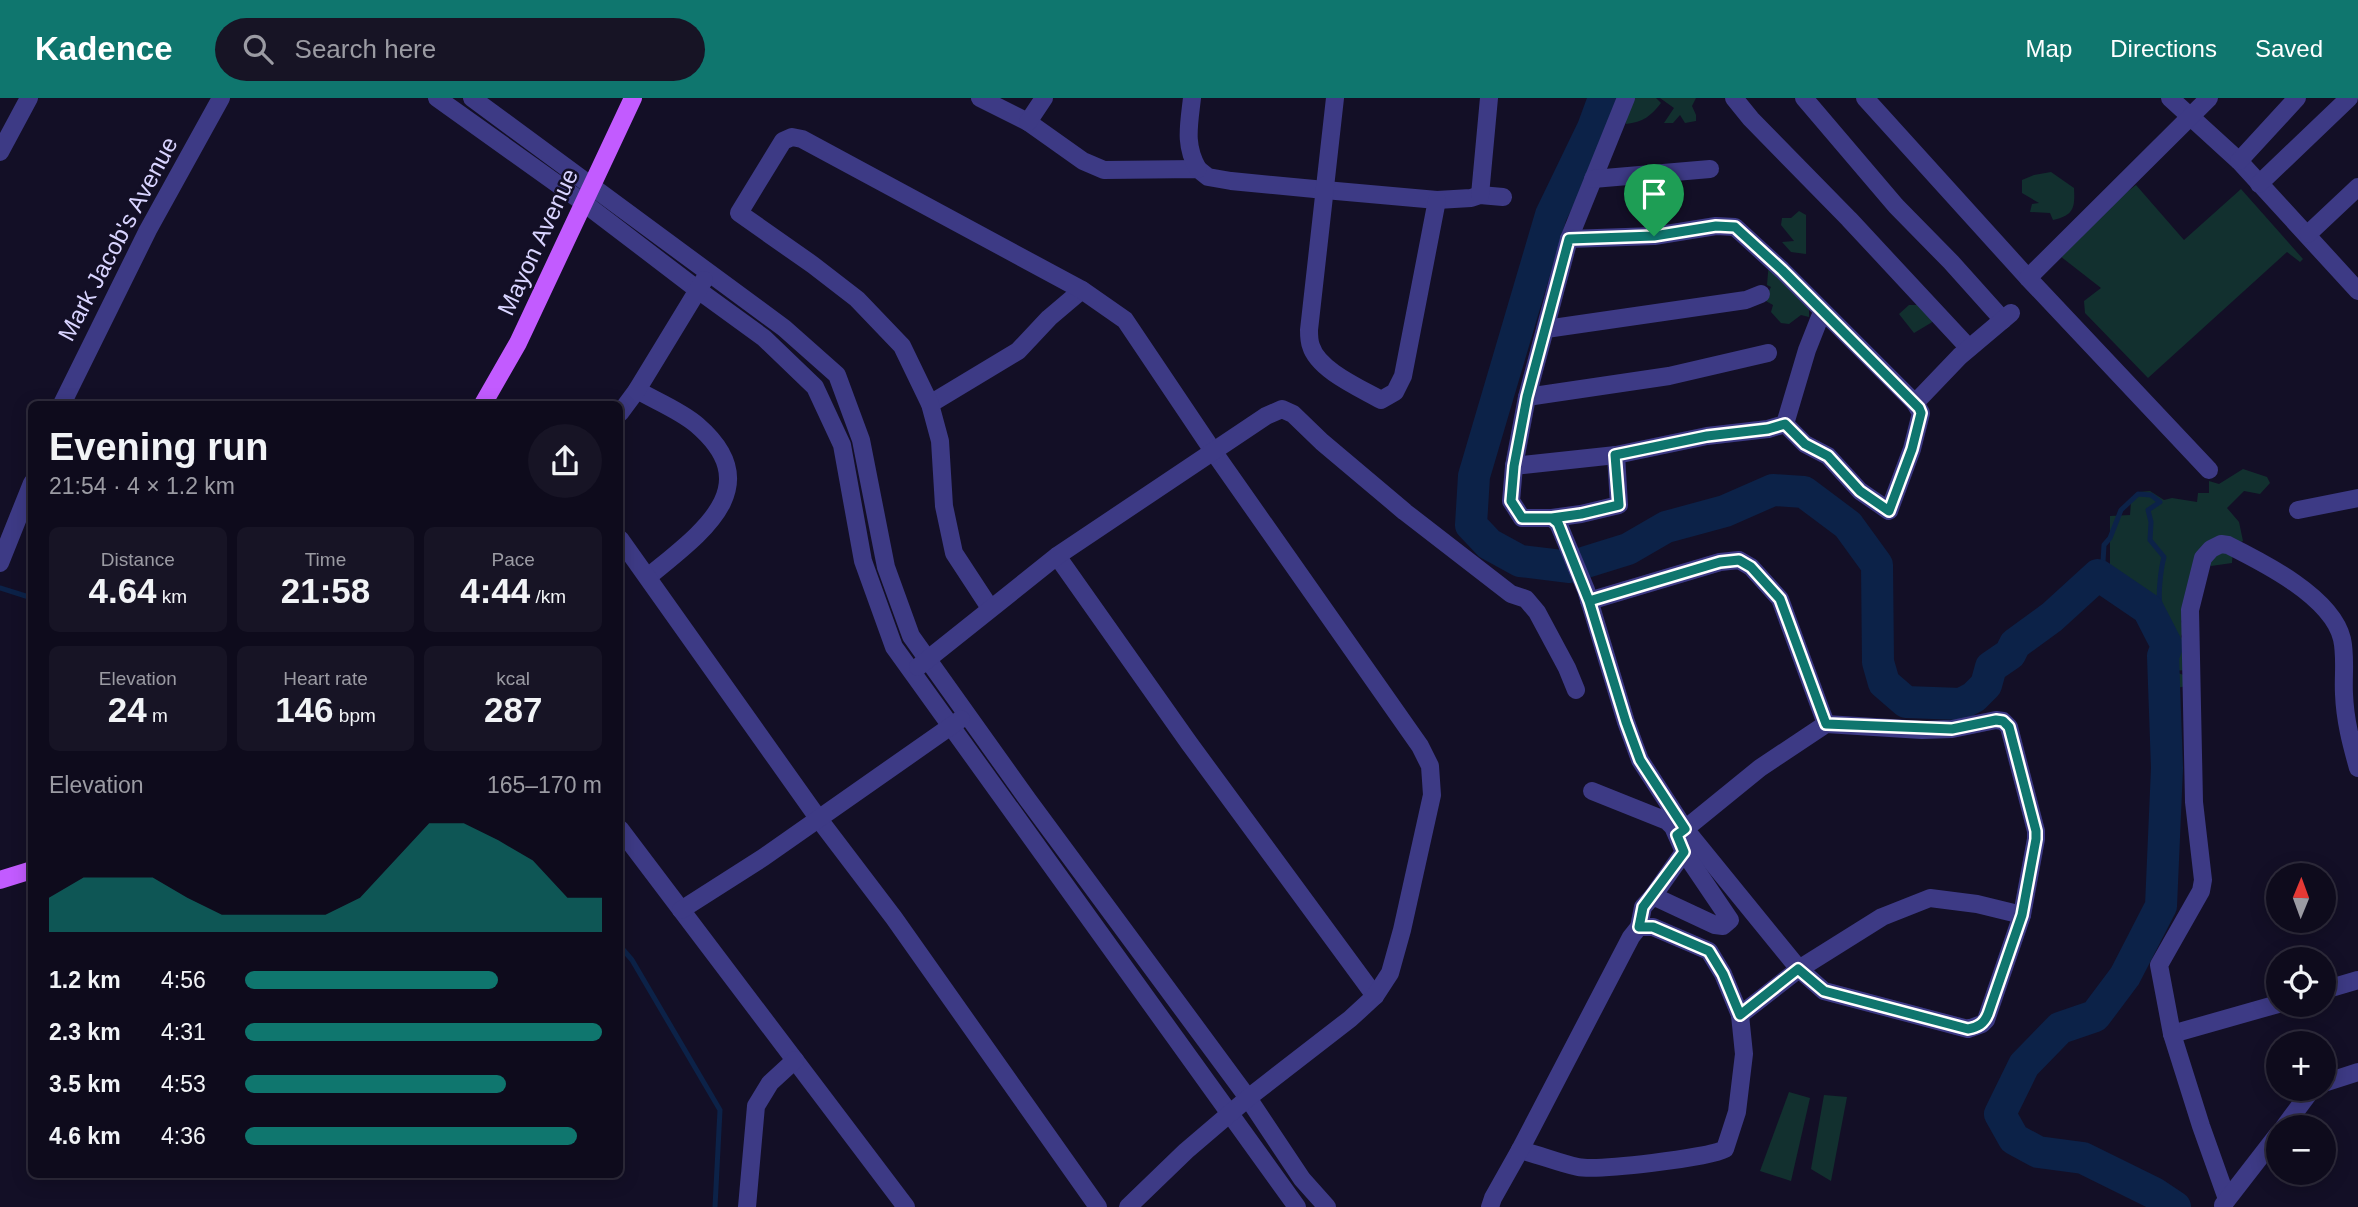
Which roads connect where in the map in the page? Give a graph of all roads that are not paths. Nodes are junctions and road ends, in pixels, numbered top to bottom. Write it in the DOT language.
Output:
graph roads {
  1 [pos="29,98"];
  2 [pos="221,98"];
  3 [pos="437,98"];
  4 [pos="472,98"];
  5 [pos="633,98"];
  6 [pos="980,98"];
  7 [pos="1044,98"];
  8 [pos="1192,98"];
  9 [pos="1335,98"];
  10 [pos="1489,98"];
  11 [pos="1626,98"];
  12 [pos="1734,98"];
  13 [pos="1804,98"];
  14 [pos="1865,98"];
  15 [pos="2170,98"];
  16 [pos="2209,98"];
  17 [pos="2297,98"];
  18 [pos="2349,98"];
  19 [pos="2189,117"];
  20 [pos="1028,122"];
  21 [pos="0,152"];
  22 [pos="2239,161"];
  23 [pos="1198,169"];
  24 [pos="1710,169"];
  25 [pos="1593,179"];
  26 [pos="2259,184"];
  27 [pos="2358,187"];
  28 [pos="1325,190"];
  29 [pos="588,195"];
  30 [pos="1480,195"];
  31 [pos="1503,197"];
  32 [pos="1437,200"];
  33 [pos="2308,234"];
  34 [pos="1569,239"];
  35 [pos="709,273"];
  36 [pos="2028,278"];
  37 [pos="698,290"];
  38 [pos="1082,290"];
  39 [pos="2358,290"];
  40 [pos="1761,295"];
  41 [pos="1822,312"];
  42 [pos="1546,328"];
  43 [pos="1969,348"];
  44 [pos="1768,353"];
  45 [pos="637,390"];
  46 [pos="1527,397"];
  47 [pos="63,401"];
  48 [pos="485,401"];
  49 [pos="1916,403"];
  50 [pos="930,404"];
  51 [pos="623,409"];
  52 [pos="1785,424"];
  53 [pos="1213,452"];
  54 [pos="1615,455"];
  55 [pos="1514,466"];
  56 [pos="2209,470"];
  57 [pos="28,492"];
  58 [pos="2358,498"];
  59 [pos="2298,510"];
  60 [pos="1555,520"];
  61 [pos="623,543"];
  62 [pos="1057,556"];
  63 [pos="0,564"];
  64 [pos="648,577"];
  65 [pos="1587,596"];
  66 [pos="990,608"];
  67 [pos="928,661"];
  68 [pos="912,671"];
  69 [pos="1576,690"];
  70 [pos="960,720"];
  71 [pos="1826,724"];
  72 [pos="2358,768"];
  73 [pos="1592,790"];
  74 [pos="818,818"];
  75 [pos="1681,832"];
  76 [pos="623,833"];
  77 [pos="1684,852"];
  78 [pos="28,871"];
  79 [pos="0,880"];
  80 [pos="1653,896"];
  81 [pos="1744,902"];
  82 [pos="681,910"];
  83 [pos="2022,915"];
  84 [pos="1730,919"];
  85 [pos="1639,927"];
  86 [pos="1798,969"];
  87 [pos="2358,979"];
  88 [pos="2336,986"];
  89 [pos="1375,996"];
  90 [pos="2266,1007"];
  91 [pos="1740,1015"];
  92 [pos="2172,1034"];
  93 [pos="795,1060"];
  94 [pos="2358,1072"];
  95 [pos="2336,1079"];
  96 [pos="1248,1098"];
  97 [pos="1230,1113"];
  98 [pos="2266,1149"];
  99 [pos="1521,1150"];
  100 [pos="2224,1203"];
  101 [pos="747,1207"];
  102 [pos="906,1207"];
  103 [pos="1098,1207"];
  104 [pos="1128,1207"];
  105 [pos="1297,1207"];
  106 [pos="1326,1207"];
  107 [pos="1490,1207"];
  1 -- 21 [label="street"];
  2 -- 47 [label="street, Mark Jacob's Avenue"];
  3 -- 29 [label="street"];
  4 -- 29 [label="street"];
  5 -- 29 [label="main road, Mayon Avenue"];
  6 -- 20 [label="street"];
  7 -- 20 [label="street"];
  8 -- 23 [label="street"];
  9 -- 28 [label="street"];
  10 -- 30 [label="street"];
  11 -- 25 [label="street"];
  12 -- 43 [label="street"];
  13 -- 43 [label="street"];
  14 -- 36 [label="street"];
  15 -- 19 [label="street"];
  16 -- 19 [label="street"];
  17 -- 22 [label="street"];
  18 -- 26 [label="street"];
  19 -- 22 [label="street"];
  19 -- 36 [label="street"];
  20 -- 23 [label="street"];
  22 -- 26 [label="street"];
  23 -- 28 [label="street"];
  24 -- 25 [label="street"];
  25 -- 34 [label="street"];
  26 -- 33 [label="street"];
  27 -- 33 [label="street"];
  28 -- 32 [label="street"];
  28 -- 32 [label="street"];
  29 -- 35 [label="street"];
  29 -- 37 [label="street"];
  29 -- 48 [label="main road, Mayon Avenue"];
  30 -- 31 [label="street"];
  30 -- 32 [label="street"];
  33 -- 39 [label="street"];
  34 -- 41 [label="street"];
  34 -- 42 [label="street"];
  35 -- 37 [label="street"];
  35 -- 67 [label="street"];
  36 -- 56 [label="street"];
  37 -- 45 [label="street"];
  37 -- 68 [label="street"];
  38 -- 50 [label="street"];
  38 -- 50 [label="street"];
  38 -- 53 [label="street"];
  40 -- 42 [label="street"];
  41 -- 49 [label="street"];
  41 -- 52 [label="street"];
  42 -- 46 [label="street"];
  43 -- 49 [label="street"];
  44 -- 46 [label="street"];
  45 -- 51 [label="street"];
  45 -- 64 [label="street"];
  46 -- 55 [label="street"];
  49 -- 52 [label="street"];
  50 -- 66 [label="street"];
  52 -- 54 [label="street"];
  53 -- 62 [label="street"];
  53 -- 69 [label="street"];
  53 -- 89 [label="street"];
  54 -- 55 [label="street"];
  54 -- 60 [label="street"];
  55 -- 60 [label="street"];
  57 -- 63 [label="street"];
  58 -- 59 [label="street"];
  60 -- 65 [label="street"];
  61 -- 64 [label="street"];
  62 -- 66 [label="street"];
  62 -- 89 [label="street"];
  64 -- 74 [label="street"];
  65 -- 71 [label="street"];
  65 -- 75 [label="street"];
  66 -- 67 [label="street"];
  67 -- 68 [label="street"];
  67 -- 70 [label="street"];
  68 -- 70 [label="street"];
  70 -- 74 [label="street"];
  70 -- 96 [label="street"];
  70 -- 97 [label="street"];
  71 -- 75 [label="street"];
  71 -- 83 [label="street"];
  72 -- 92 [label="street"];
  73 -- 75 [label="street"];
  74 -- 82 [label="street"];
  74 -- 103 [label="street"];
  75 -- 77 [label="street"];
  75 -- 81 [label="street"];
  76 -- 82 [label="street"];
  77 -- 80 [label="street"];
  77 -- 84 [label="street"];
  78 -- 79 [label="main road"];
  80 -- 84 [label="street"];
  80 -- 85 [label="street"];
  81 -- 84 [label="street"];
  81 -- 86 [label="street"];
  82 -- 93 [label="street"];
  83 -- 86 [label="street"];
  83 -- 86 [label="street"];
  85 -- 91 [label="street"];
  85 -- 99 [label="street"];
  86 -- 91 [label="street"];
  87 -- 88 [label="street"];
  89 -- 96 [label="street"];
  90 -- 92 [label="street"];
  91 -- 99 [label="street"];
  92 -- 100 [label="street"];
  93 -- 101 [label="street"];
  93 -- 102 [label="street"];
  94 -- 95 [label="street"];
  96 -- 97 [label="street"];
  96 -- 106 [label="street"];
  97 -- 104 [label="street"];
  97 -- 105 [label="street"];
  98 -- 100 [label="street"];
  99 -- 107 [label="street"];
}
